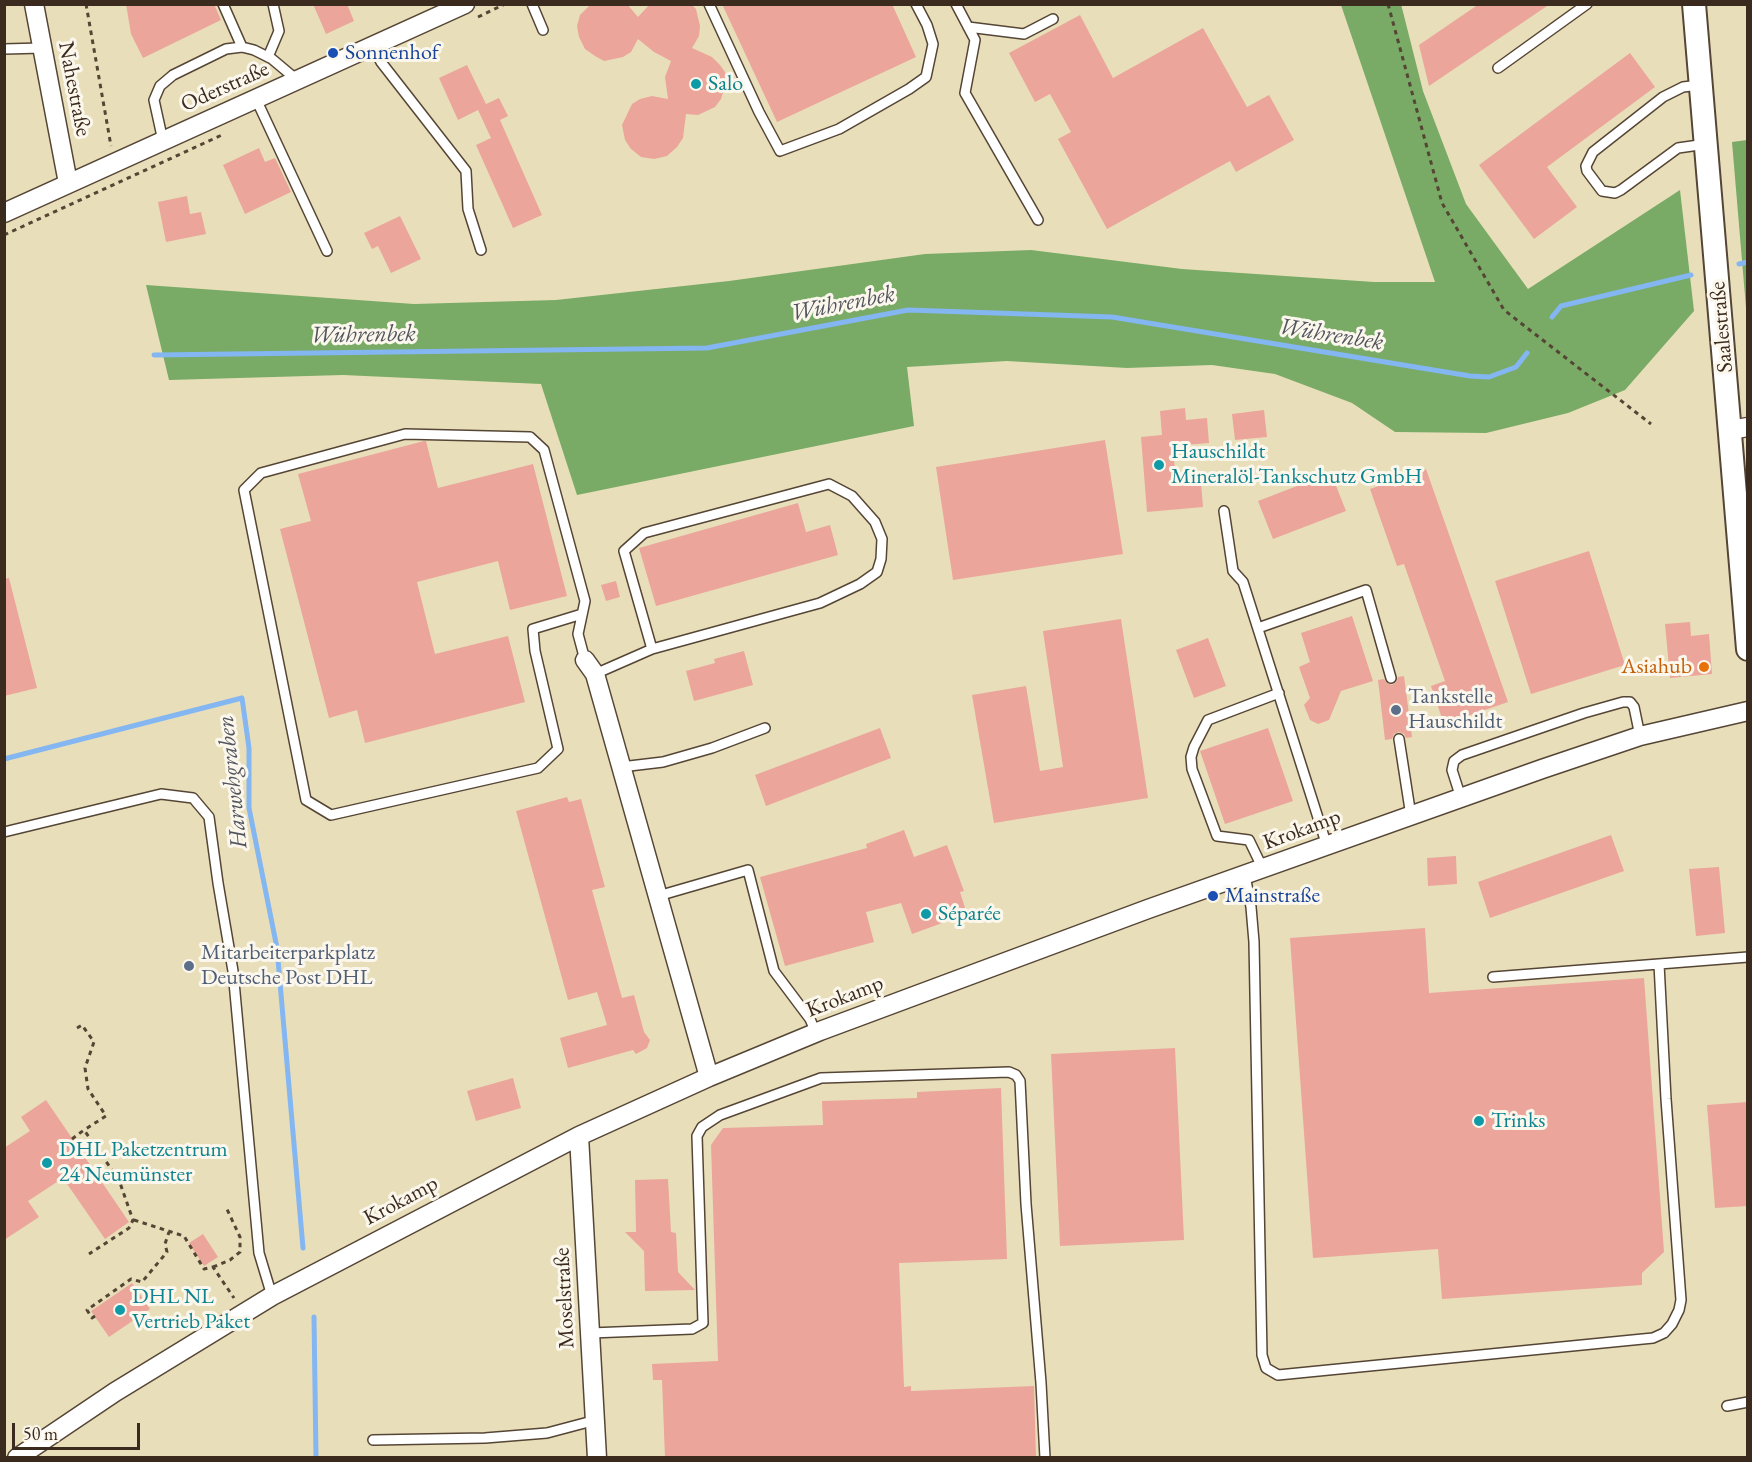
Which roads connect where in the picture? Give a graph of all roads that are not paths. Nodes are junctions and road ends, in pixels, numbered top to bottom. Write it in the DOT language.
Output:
graph roads {
  1 [pos="34,4"];
  2 [pos="223,4"];
  3 [pos="273,4"];
  4 [pos="465,4"];
  5 [pos="532,4"];
  6 [pos="709,4"];
  7 [pos="916,4"];
  8 [pos="956,4"];
  9 [pos="1587,4"];
  10 [pos="1694,4"];
  11 [pos="1053,19"];
  12 [pos="968,27"];
  13 [pos="543,30"];
  14 [pos="373,46"];
  15 [pos="243,47"];
  16 [pos="42,48"];
  17 [pos="4,49"];
  18 [pos="268,57"];
  19 [pos="1498,68"];
  20 [pos="297,80"];
  21 [pos="1701,84"];
  22 [pos="256,99"];
  23 [pos="163,141"];
  24 [pos="1706,144"];
  25 [pos="68,183"];
  26 [pos="4,213"];
  27 [pos="1038,220"];
  28 [pos="481,250"];
  29 [pos="327,251"];
  30 [pos="1739,429"];
  31 [pos="1224,511"];
  32 [pos="582,614"];
  33 [pos="1258,628"];
  34 [pos="651,649"];
  35 [pos="1748,649"];
  36 [pos="590,667"];
  37 [pos="1391,678"];
  38 [pos="1279,693"];
  39 [pos="1748,711"];
  40 [pos="765,728"];
  41 [pos="1640,736"];
  42 [pos="1399,739"];
  43 [pos="621,767"];
  44 [pos="1461,798"];
  45 [pos="1412,816"];
  46 [pos="4,832"];
  47 [pos="1327,846"];
  48 [pos="1263,869"];
  49 [pos="1245,875"];
  50 [pos="658,896"];
  51 [pos="1748,957"];
  52 [pos="1659,964"];
  53 [pos="1493,977"];
  54 [pos="816,1033"];
  55 [pos="709,1077"];
  56 [pos="579,1136"];
  57 [pos="272,1296"];
  58 [pos="591,1333"];
  59 [pos="1748,1402"];
  60 [pos="1727,1406"];
  61 [pos="596,1420"];
  62 [pos="373,1440"];
  63 [pos="17,1458"];
  64 [pos="597,1458"];
  65 [pos="1045,1458"];
  1 -- 16 [label="street, Nahestraße"];
  2 -- 15 [label="lane"];
  3 -- 18 [label="lane"];
  4 -- 14 [label="street, Oderstraße"];
  5 -- 13 [label="lane"];
  6 -- 7 [label="lane"];
  8 -- 12 [label="lane"];
  9 -- 19 [label="lane"];
  10 -- 21 [label="street, Saalestraße"];
  11 -- 12 [label="lane"];
  12 -- 27 [label="lane"];
  14 -- 20 [label="street, Oderstraße"];
  14 -- 28 [label="lane"];
  15 -- 18 [label="lane"];
  15 -- 23 [label="lane"];
  16 -- 17 [label="lane"];
  16 -- 25 [label="street, Nahestraße"];
  18 -- 20 [label="lane"];
  20 -- 22 [label="street, Oderstraße"];
  21 -- 24 [label="street, Saalestraße"];
  21 -- 24 [label="lane"];
  22 -- 23 [label="street, Oderstraße"];
  22 -- 29 [label="lane"];
  23 -- 25 [label="street, Oderstraße"];
  24 -- 30 [label="street, Saalestraße"];
  25 -- 26 [label="street, Oderstraße"];
  30 -- 35 [label="street, Saalestraße"];
  31 -- 33 [label="lane"];
  32 -- 32 [label="lane"];
  32 -- 36 [label="lane"];
  33 -- 37 [label="lane"];
  33 -- 38 [label="lane"];
  34 -- 34 [label="lane"];
  34 -- 36 [label="lane"];
  36 -- 43 [label="street"];
  38 -- 47 [label="lane"];
  38 -- 48 [label="lane"];
  39 -- 41 [label="street, Krokamp"];
  40 -- 43 [label="lane"];
  41 -- 44 [label="street, Krokamp"];
  41 -- 44 [label="lane"];
  42 -- 45 [label="lane"];
  43 -- 50 [label="street"];
  44 -- 45 [label="street, Krokamp"];
  45 -- 47 [label="street, Krokamp"];
  46 -- 57 [label="lane"];
  47 -- 48 [label="street, Krokamp"];
  48 -- 49 [label="street, Krokamp"];
  49 -- 52 [label="lane"];
  49 -- 54 [label="street, Krokamp"];
  50 -- 54 [label="lane"];
  50 -- 55 [label="street"];
  51 -- 52 [label="lane"];
  52 -- 53 [label="lane"];
  54 -- 55 [label="street, Krokamp"];
  55 -- 56 [label="street, Krokamp"];
  56 -- 57 [label="street, Krokamp"];
  56 -- 58 [label="street, Moselstraße"];
  57 -- 63 [label="street, Krokamp"];
  58 -- 61 [label="street, Moselstraße"];
  58 -- 65 [label="lane"];
  59 -- 60 [label="lane"];
  61 -- 62 [label="lane"];
  61 -- 64 [label="street, Moselstraße"];
}
